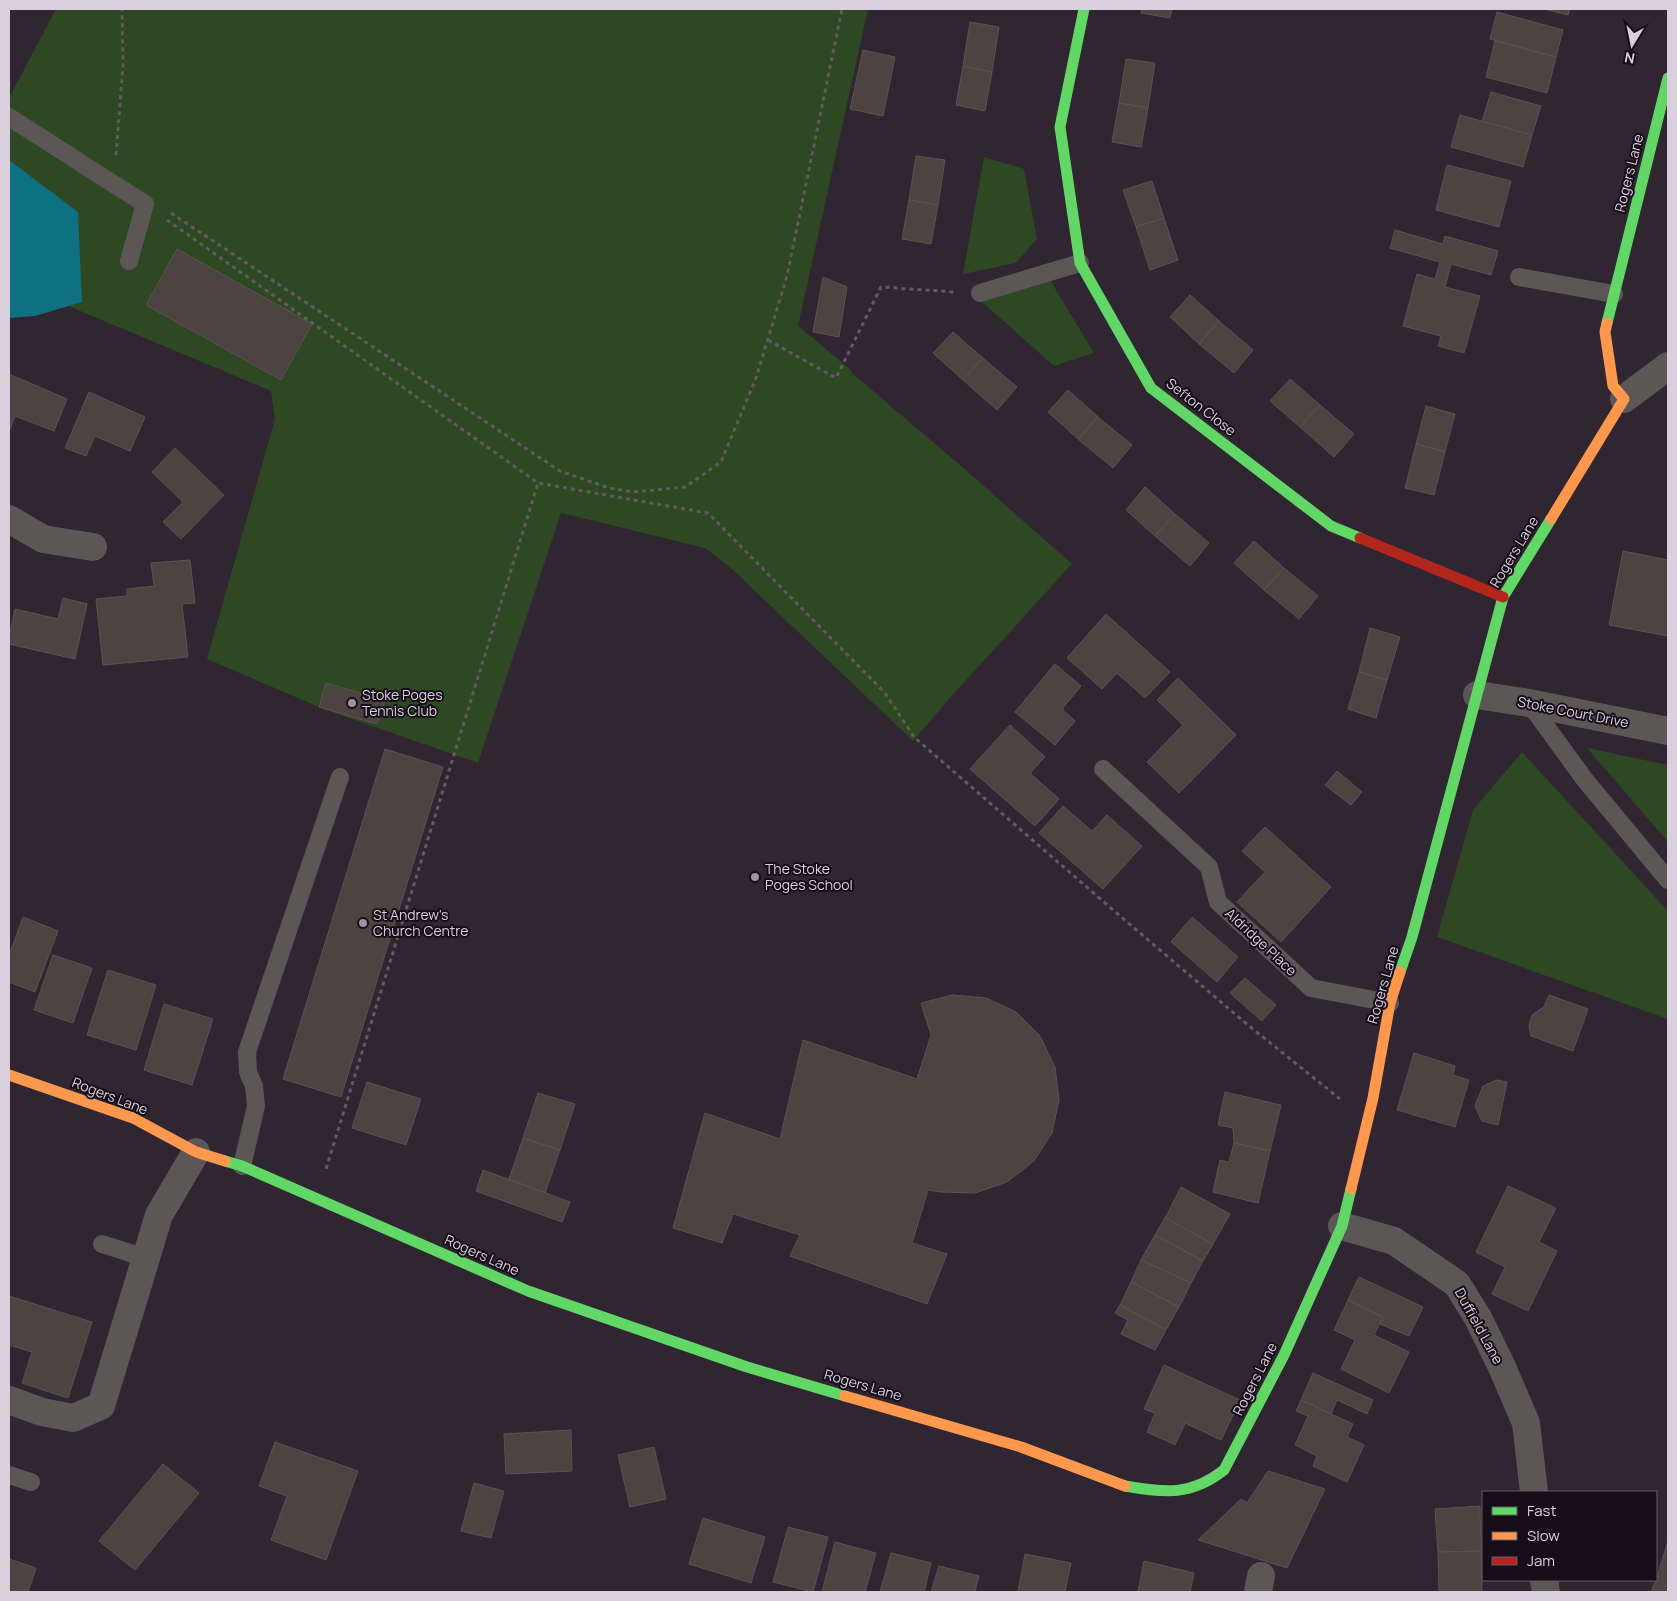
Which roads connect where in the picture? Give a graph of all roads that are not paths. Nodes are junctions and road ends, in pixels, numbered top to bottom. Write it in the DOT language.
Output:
graph roads {
  1 [pos="1084,9"];
  2 [pos="1668,78"];
  3 [pos="9,117"];
  4 [pos="129,262"];
  5 [pos="1080,263"];
  6 [pos="1518,277"];
  7 [pos="980,293"];
  8 [pos="1614,294"];
  9 [pos="1668,366"];
  10 [pos="1624,399"];
  11 [pos="9,519"];
  12 [pos="93,547"];
  13 [pos="1503,598"];
  14 [pos="1477,695"];
  15 [pos="1529,703"];
  16 [pos="1668,731"];
  17 [pos="1104,769"];
  18 [pos="340,777"];
  19 [pos="1668,880"];
  20 [pos="1390,1003"];
  21 [pos="9,1075"];
  22 [pos="196,1152"];
  23 [pos="242,1166"];
  24 [pos="1342,1226"];
  25 [pos="102,1244"];
  26 [pos="146,1258"];
  27 [pos="9,1400"];
  28 [pos="9,1475"];
  29 [pos="31,1482"];
  30 [pos="1534,1491"];
  1 -- 5 [label="street, Sefton Close"];
  2 -- 8 [label="street, Rogers Lane"];
  3 -- 4 [label="lane"];
  5 -- 7 [label="lane"];
  5 -- 13 [label="street, Sefton Close"];
  6 -- 8 [label="lane"];
  8 -- 10 [label="street, Rogers Lane"];
  9 -- 10 [label="street"];
  10 -- 13 [label="street, Rogers Lane"];
  11 -- 12 [label="street"];
  13 -- 14 [label="street, Rogers Lane"];
  14 -- 15 [label="street, Stoke Court Drive"];
  14 -- 20 [label="street, Rogers Lane"];
  15 -- 16 [label="street, Stoke Court Drive"];
  15 -- 19 [label="lane"];
  17 -- 20 [label="lane, Aldridge Place"];
  18 -- 23 [label="lane"];
  20 -- 24 [label="street, Rogers Lane"];
  21 -- 22 [label="street, Rogers Lane"];
  22 -- 23 [label="street, Rogers Lane"];
  22 -- 26 [label="street"];
  23 -- 24 [label="street, Rogers Lane"];
  24 -- 30 [label="street, Duffield Lane"];
  25 -- 26 [label="lane"];
  26 -- 27 [label="street"];
  28 -- 29 [label="lane"];
}
